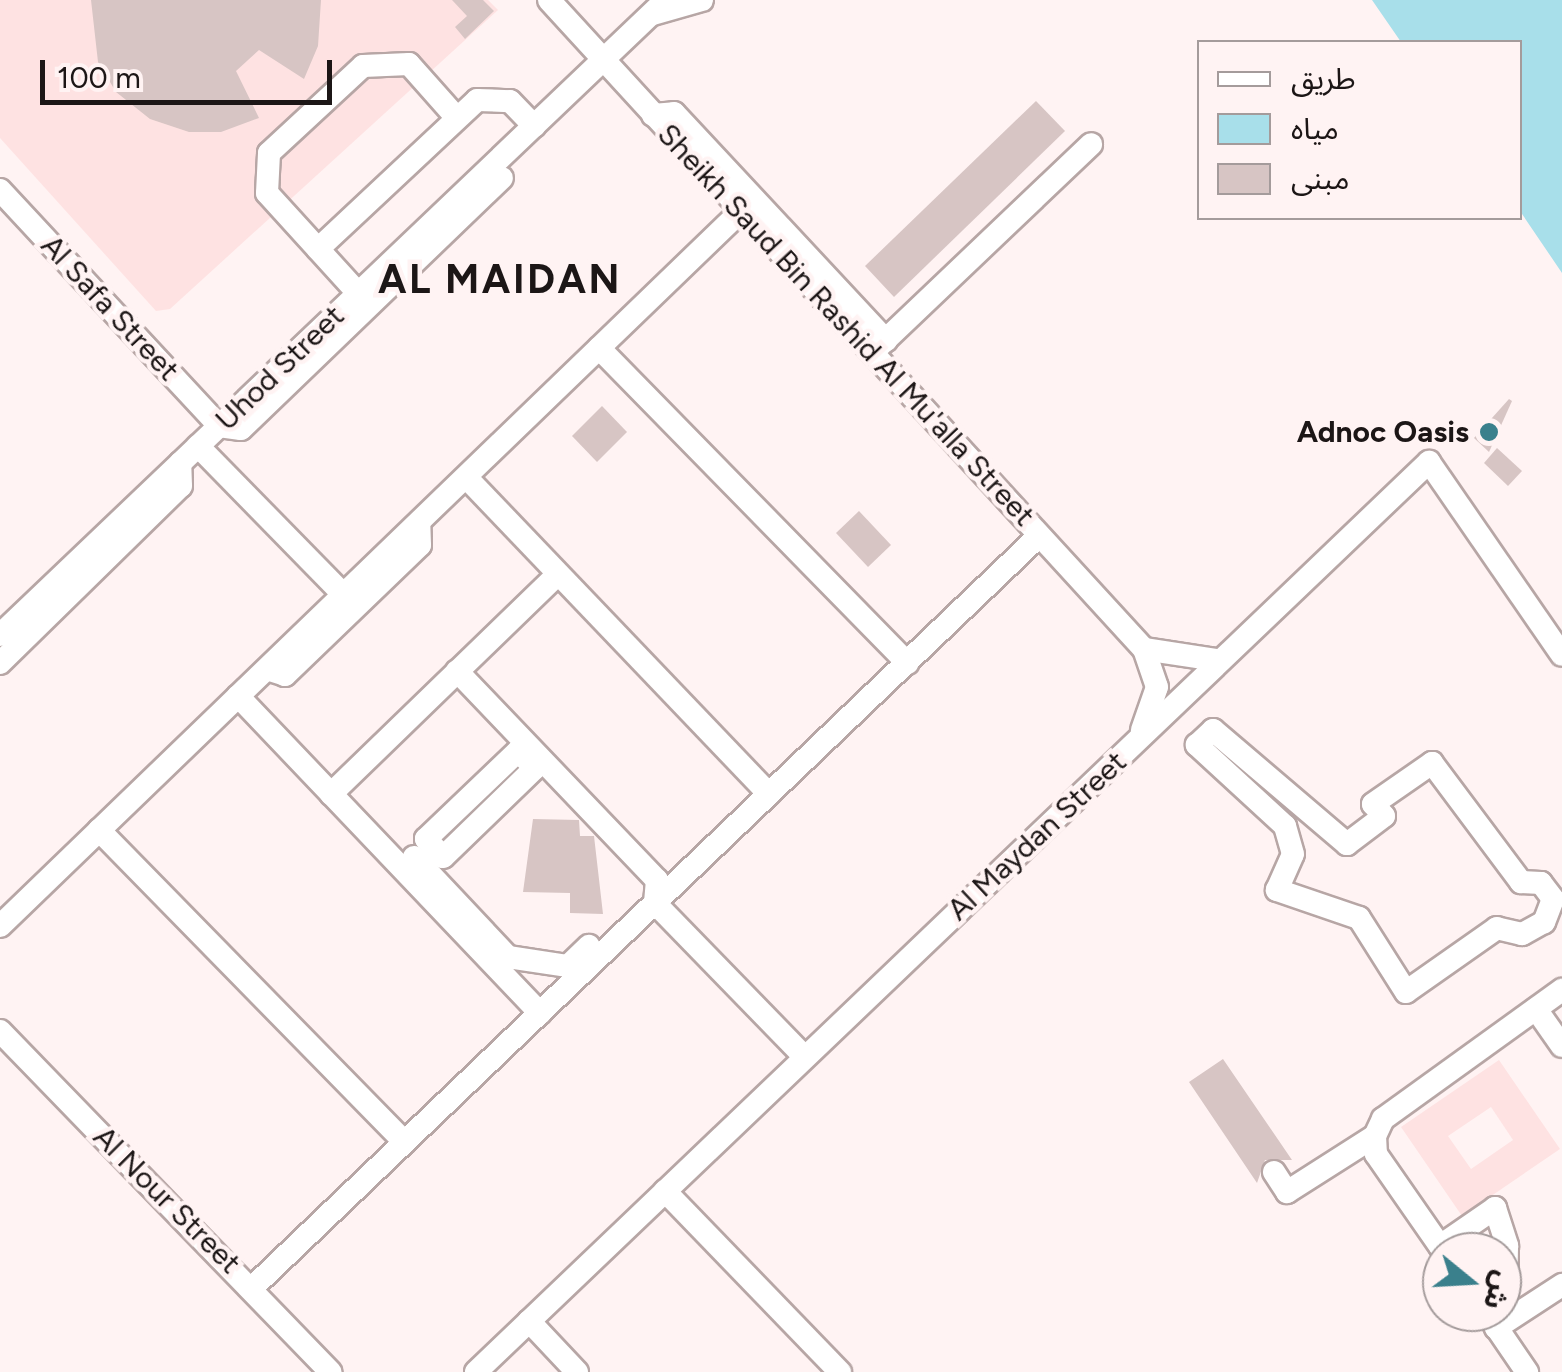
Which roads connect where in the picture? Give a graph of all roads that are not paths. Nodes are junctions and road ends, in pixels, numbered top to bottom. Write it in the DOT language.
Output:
graph roads {
  1 [pos="548,0"];
  2 [pos="702,0"];
  3 [pos="658,7"];
  4 [pos="603,60"];
  5 [pos="570,92"];
  6 [pos="653,115"];
  7 [pos="458,118"];
  8 [pos="534,126"];
  9 [pos="1090,144"];
  10 [pos="0,190"];
  11 [pos="742,210"];
  12 [pos="318,249"];
  13 [pos="358,293"];
  14 [pos="879,346"];
  15 [pos="599,348"];
  16 [pos="219,426"];
  17 [pos="198,446"];
  18 [pos="180,464"];
  19 [pos="467,478"];
  20 [pos="419,522"];
  21 [pos="1039,536"];
  22 [pos="558,574"];
  23 [pos="344,594"];
  24 [pos="0,635"];
  25 [pos="1144,649"];
  26 [pos="1562,654"];
  27 [pos="1217,660"];
  28 [pos="0,662"];
  29 [pos="907,662"];
  30 [pos="267,669"];
  31 [pos="457,672"];
  32 [pos="238,696"];
  33 [pos="1138,739"];
  34 [pos="1432,763"];
  35 [pos="331,794"];
  36 [pos="769,794"];
  37 [pos="99,830"];
  38 [pos="415,856"];
  39 [pos="656,892"];
  40 [pos="0,926"];
  41 [pos="1562,990"];
  42 [pos="1536,1009"];
  43 [pos="540,1013"];
  44 [pos="0,1031"];
  45 [pos="1562,1046"];
  46 [pos="804,1056"];
  47 [pos="1375,1136"];
  48 [pos="405,1142"];
  49 [pos="1274,1172"];
  50 [pos="665,1191"];
  51 [pos="1430,1232"];
  52 [pos="1464,1232"];
  53 [pos="1502,1232"];
  54 [pos="1562,1285"];
  55 [pos="253,1288"];
  56 [pos="1522,1305"];
  57 [pos="529,1321"];
  58 [pos="1499,1332"];
  59 [pos="330,1372"];
  60 [pos="476,1372"];
  61 [pos="577,1372"];
  62 [pos="840,1372"];
  63 [pos="1527,1372"];
  1 -- 4 [label="street, Sheikh Saud Bin Rashid Al Mu'alla Street"];
  2 -- 3 [label="street"];
  3 -- 4 [label="street, Uhod Street"];
  4 -- 5 [label="street, Uhod Street"];
  4 -- 6 [label="street, Sheikh Saud Bin Rashid Al Mu'alla Street"];
  5 -- 8 [label="street, Uhod Street"];
  5 -- 16 [label="street"];
  6 -- 11 [label="street, Sheikh Saud Bin Rashid Al Mu'alla Street"];
  6 -- 14 [label="street"];
  7 -- 8 [label="street"];
  7 -- 12 [label="street"];
  7 -- 12 [label="street"];
  8 -- 13 [label="street, Uhod Street"];
  9 -- 14 [label="street"];
  10 -- 16 [label="street, Al Safa Street"];
  11 -- 14 [label="street, Sheikh Saud Bin Rashid Al Mu'alla Street"];
  11 -- 15 [label="street"];
  12 -- 13 [label="street"];
  13 -- 16 [label="street, Uhod Street"];
  14 -- 21 [label="street, Sheikh Saud Bin Rashid Al Mu'alla Street"];
  15 -- 19 [label="street"];
  15 -- 29 [label="street"];
  16 -- 17 [label="street, Uhod Street"];
  17 -- 18 [label="street, Uhod Street"];
  17 -- 23 [label="street"];
  18 -- 24 [label="street, Uhod Street"];
  18 -- 28 [label="street"];
  19 -- 20 [label="street"];
  19 -- 22 [label="street"];
  20 -- 23 [label="street"];
  20 -- 30 [label="street"];
  21 -- 25 [label="street, Sheikh Saud Bin Rashid Al Mu'alla Street"];
  21 -- 29 [label="street"];
  22 -- 31 [label="street"];
  22 -- 36 [label="street"];
  23 -- 30 [label="street"];
  25 -- 27 [label="street"];
  25 -- 33 [label="street"];
  26 -- 27 [label="street, Al Maydan Street"];
  27 -- 33 [label="street, Al Maydan Street"];
  29 -- 36 [label="street"];
  30 -- 32 [label="street"];
  31 -- 35 [label="street"];
  31 -- 39 [label="street"];
  32 -- 35 [label="street"];
  32 -- 37 [label="street"];
  33 -- 46 [label="street, Al Maydan Street"];
  34 -- 34 [label="street"];
  35 -- 38 [label="street"];
  36 -- 39 [label="street"];
  37 -- 40 [label="street"];
  37 -- 48 [label="street"];
  38 -- 38 [label="street"];
  38 -- 39 [label="street"];
  38 -- 43 [label="street"];
  39 -- 43 [label="street"];
  39 -- 46 [label="street"];
  41 -- 42 [label="street"];
  42 -- 45 [label="street"];
  42 -- 47 [label="street"];
  43 -- 48 [label="street"];
  44 -- 55 [label="street, Al Nour Street"];
  46 -- 50 [label="street, Al Maydan Street"];
  47 -- 49 [label="street"];
  47 -- 51 [label="street"];
  48 -- 55 [label="street"];
  50 -- 57 [label="street, Al Maydan Street"];
  50 -- 62 [label="street"];
  52 -- 53 [label="street"];
  54 -- 56 [label="street"];
  55 -- 59 [label="street, Al Nour Street"];
  57 -- 60 [label="street, Al Maydan Street"];
  57 -- 61 [label="street"];
  58 -- 63 [label="street"];
}
